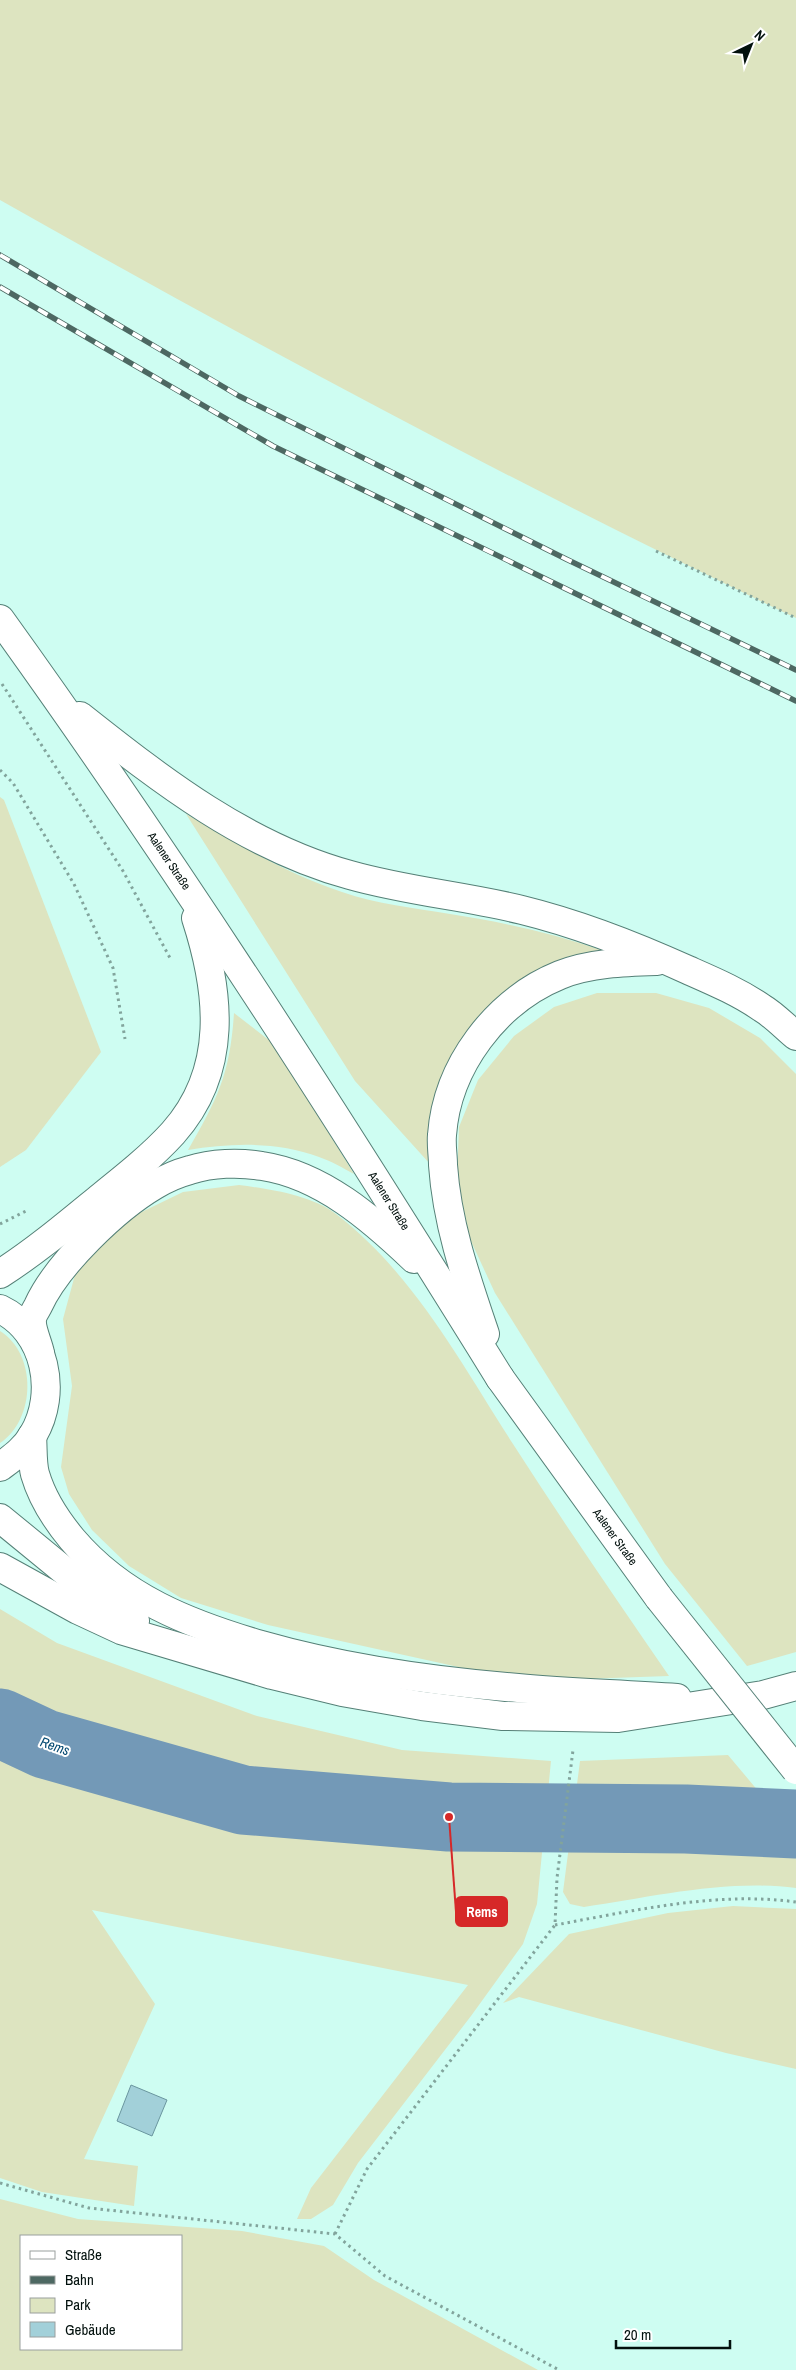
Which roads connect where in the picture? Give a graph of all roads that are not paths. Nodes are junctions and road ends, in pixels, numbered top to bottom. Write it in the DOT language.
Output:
graph roads {
  1 [pos="0,619"];
  2 [pos="57,698"];
  3 [pos="185,883"];
  4 [pos="667,960"];
  5 [pos="796,1036"];
  6 [pos="0,1274"];
  7 [pos="444,1287"];
  8 [pos="0,1308"];
  9 [pos="40,1353"];
  10 [pos="500,1378"];
  11 [pos="32,1436"];
  12 [pos="0,1467"];
  13 [pos="0,1518"];
  14 [pos="0,1567"];
  15 [pos="170,1644"];
  16 [pos="796,1686"];
  17 [pos="724,1702"];
  18 [pos="796,1770"];
  1 -- 2 [label="main road, Aalener Straße"];
  2 -- 3 [label="main road, Aalener Straße"];
  2 -- 4 [label="main road"];
  3 -- 6 [label="main road"];
  3 -- 7 [label="main road, Aalener Straße"];
  4 -- 5 [label="main road"];
  4 -- 10 [label="main road"];
  7 -- 9 [label="main road"];
  7 -- 10 [label="main road, Aalener Straße"];
  8 -- 9 [label="main road"];
  9 -- 11 [label="main road"];
  10 -- 18 [label="main road, Aalener Straße, bridge"];
  11 -- 12 [label="main road"];
  11 -- 17 [label="main road"];
  13 -- 15 [label="main road"];
  14 -- 15 [label="main road"];
  15 -- 17 [label="main road"];
  16 -- 17 [label="main road"];
}
